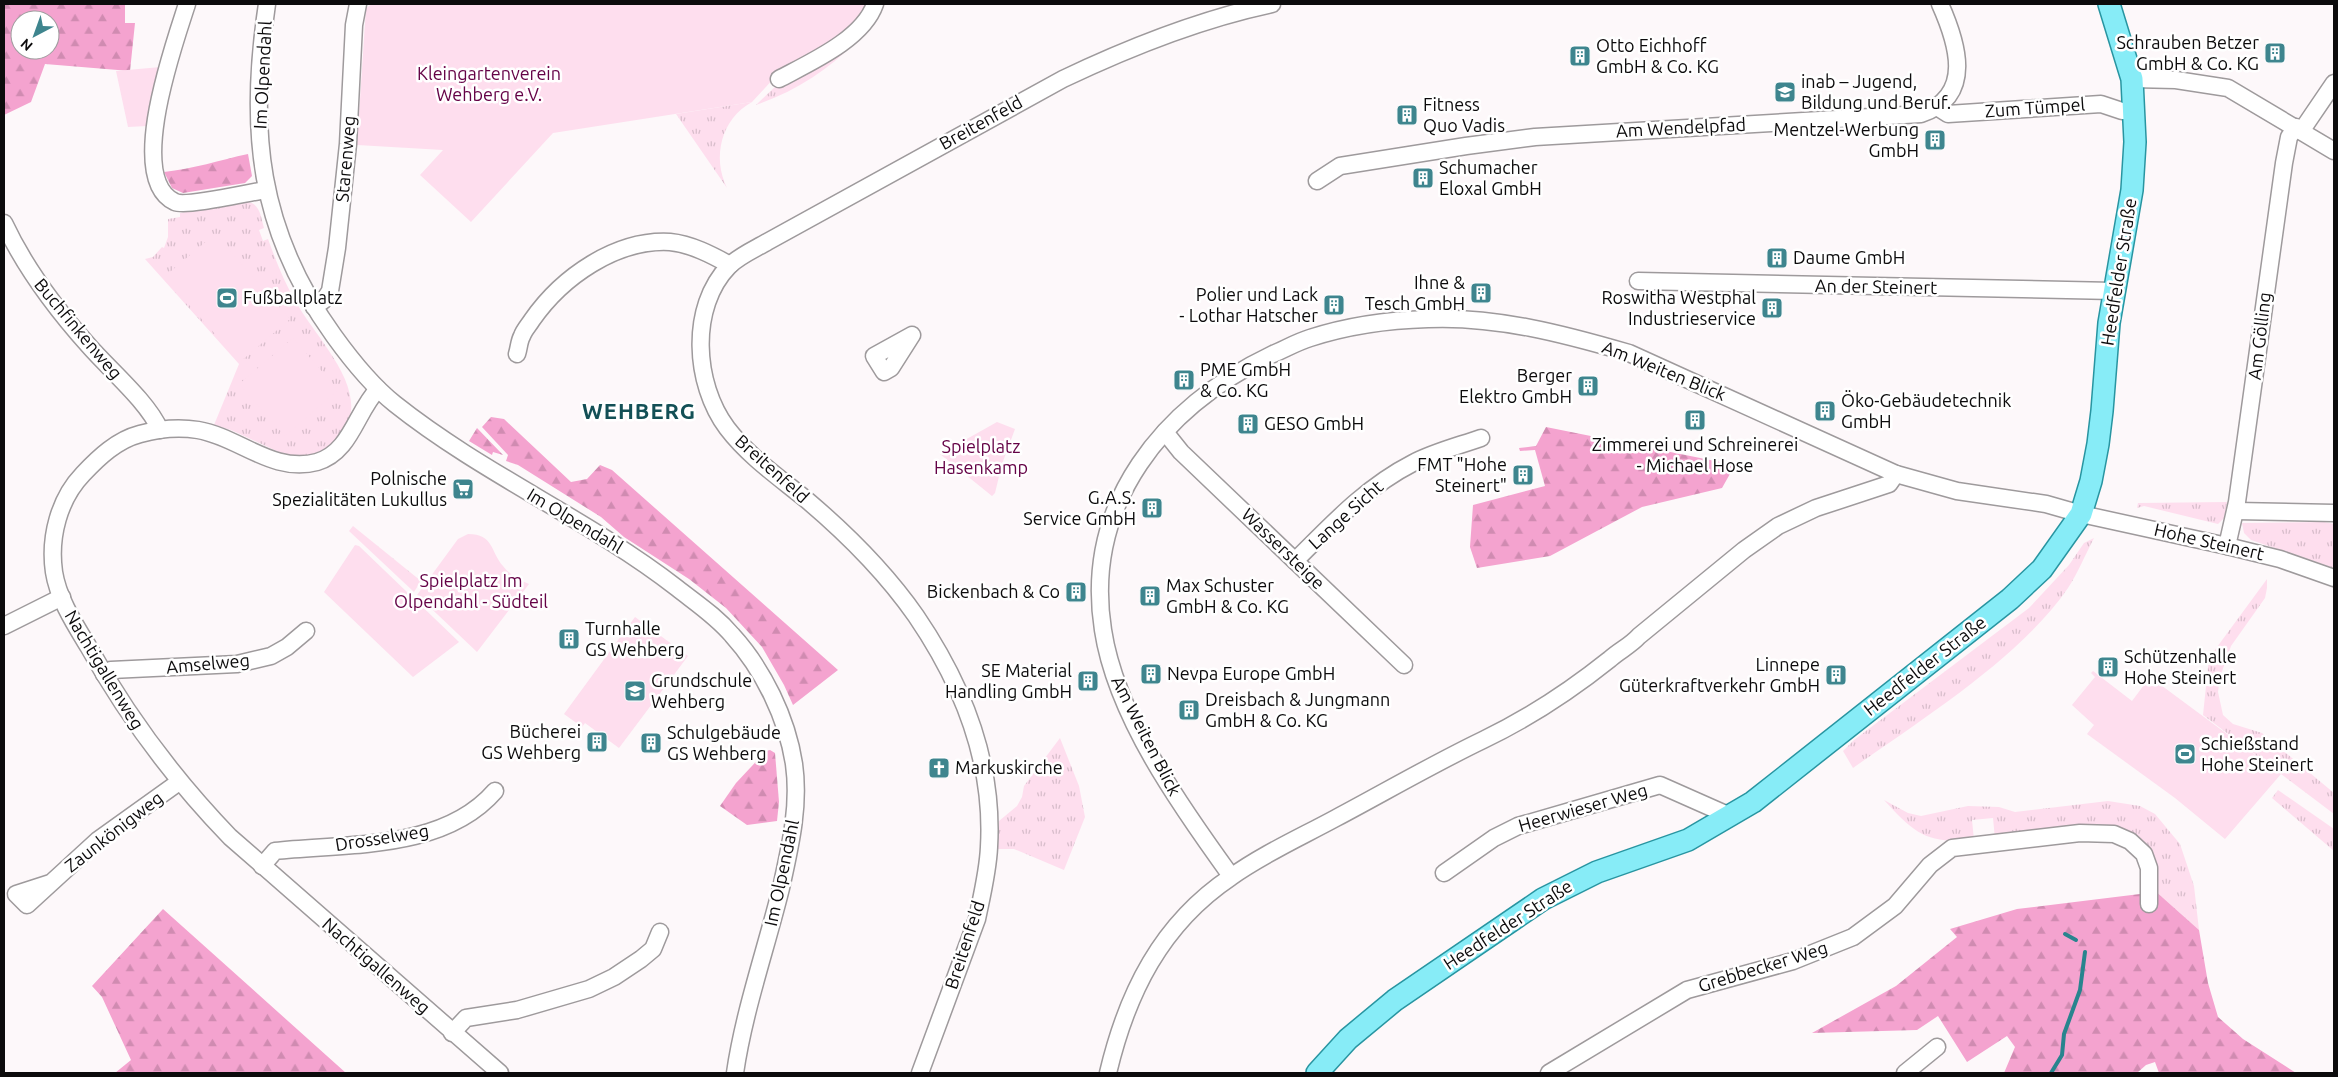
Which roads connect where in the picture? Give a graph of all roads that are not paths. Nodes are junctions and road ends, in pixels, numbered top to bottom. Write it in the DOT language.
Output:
graph roads {
  1 [pos="187,4"];
  2 [pos="267,4"];
  3 [pos="358,4"];
  4 [pos="875,4"];
  5 [pos="1272,4"];
  6 [pos="1940,4"];
  7 [pos="2109,4"];
  8 [pos="779,79"];
  9 [pos="2132,79"];
  10 [pos="2334,83"];
  11 [pos="1937,107"];
  12 [pos="2134,111"];
  13 [pos="2299,128"];
  14 [pos="2334,151"];
  15 [pos="1317,181"];
  16 [pos="266,190"];
  17 [pos="4,222"];
  18 [pos="730,265"];
  19 [pos="1638,281"];
  20 [pos="2114,291"];
  21 [pos="314,307"];
  22 [pos="517,354"];
  23 [pos="378,389"];
  24 [pos="160,430"];
  25 [pos="1165,432"];
  26 [pos="1481,438"];
  27 [pos="1896,474"];
  28 [pos="2236,511"];
  29 [pos="2334,513"];
  30 [pos="2081,514"];
  31 [pos="2227,546"];
  32 [pos="1295,561"];
  33 [pos="2334,578"];
  34 [pos="62,598"];
  35 [pos="4,626"];
  36 [pos="306,631"];
  37 [pos="1404,665"];
  38 [pos="104,674"];
  39 [pos="179,782"];
  40 [pos="495,791"];
  41 [pos="1730,816"];
  42 [pos="262,866"];
  43 [pos="1444,874"];
  44 [pos="1231,876"];
  45 [pos="50,883"];
  46 [pos="2149,904"];
  47 [pos="660,932"];
  48 [pos="452,1033"];
  49 [pos="1937,1047"];
  50 [pos="500,1073"];
  51 [pos="735,1073"];
  52 [pos="920,1073"];
  53 [pos="1108,1073"];
  54 [pos="1317,1073"];
  55 [pos="1549,1073"];
  56 [pos="1905,1073"];
  1 -- 16 [label="street"];
  2 -- 16 [label="street, Im Olpendahl"];
  3 -- 21 [label="street, Starenweg"];
  4 -- 8 [label="street"];
  5 -- 18 [label="street, Breitenfeld"];
  6 -- 11 [label="street"];
  7 -- 9 [label="main road, Heedfelder Straße"];
  9 -- 12 [label="main road, Heedfelder Straße"];
  9 -- 13 [label="street"];
  10 -- 13 [label="street, Am Gölling"];
  11 -- 12 [label="street, Zum Tümpel"];
  11 -- 15 [label="street, Am Wendelpfad"];
  12 -- 20 [label="main road, Heedfelder Straße"];
  13 -- 14 [label="street"];
  13 -- 28 [label="street, Am Gölling"];
  16 -- 21 [label="street, Im Olpendahl"];
  17 -- 24 [label="street, Buchfinkenweg"];
  18 -- 22 [label="street"];
  18 -- 52 [label="street, Breitenfeld"];
  19 -- 20 [label="street, An der Steinert"];
  20 -- 30 [label="main road, Heedfelder Straße"];
  21 -- 23 [label="street, Im Olpendahl"];
  23 -- 24 [label="street, Nachtigallenweg"];
  23 -- 51 [label="street, Im Olpendahl"];
  24 -- 34 [label="street, Nachtigallenweg"];
  25 -- 27 [label="street, Am Weiten Blick"];
  25 -- 32 [label="street, Wassersteige"];
  25 -- 44 [label="street, Am Weiten Blick"];
  26 -- 32 [label="street, Lange Sicht"];
  27 -- 30 [label="street, Am Weiten Blick"];
  27 -- 44 [label="street"];
  28 -- 29 [label="street"];
  28 -- 31 [label="street, Am Gölling"];
  30 -- 31 [label="street, Hohe Steinert"];
  30 -- 41 [label="main road, Heedfelder Straße"];
  31 -- 33 [label="street, Hohe Steinert"];
  32 -- 37 [label="street, Wassersteige"];
  34 -- 35 [label="street"];
  34 -- 38 [label="street, Nachtigallenweg"];
  36 -- 38 [label="street, Amselweg"];
  38 -- 39 [label="street, Nachtigallenweg"];
  39 -- 42 [label="street, Nachtigallenweg"];
  39 -- 45 [label="street, Zaunkönigweg"];
  40 -- 42 [label="street, Drosselweg"];
  41 -- 43 [label="street, Heerwieser Weg"];
  41 -- 54 [label="main road, Heedfelder Straße"];
  42 -- 48 [label="street, Nachtigallenweg"];
  44 -- 53 [label="street"];
  46 -- 55 [label="street, Grebbecker Weg"];
  47 -- 48 [label="street"];
  48 -- 50 [label="street, Nachtigallenweg"];
  49 -- 56 [label="street"];
}
